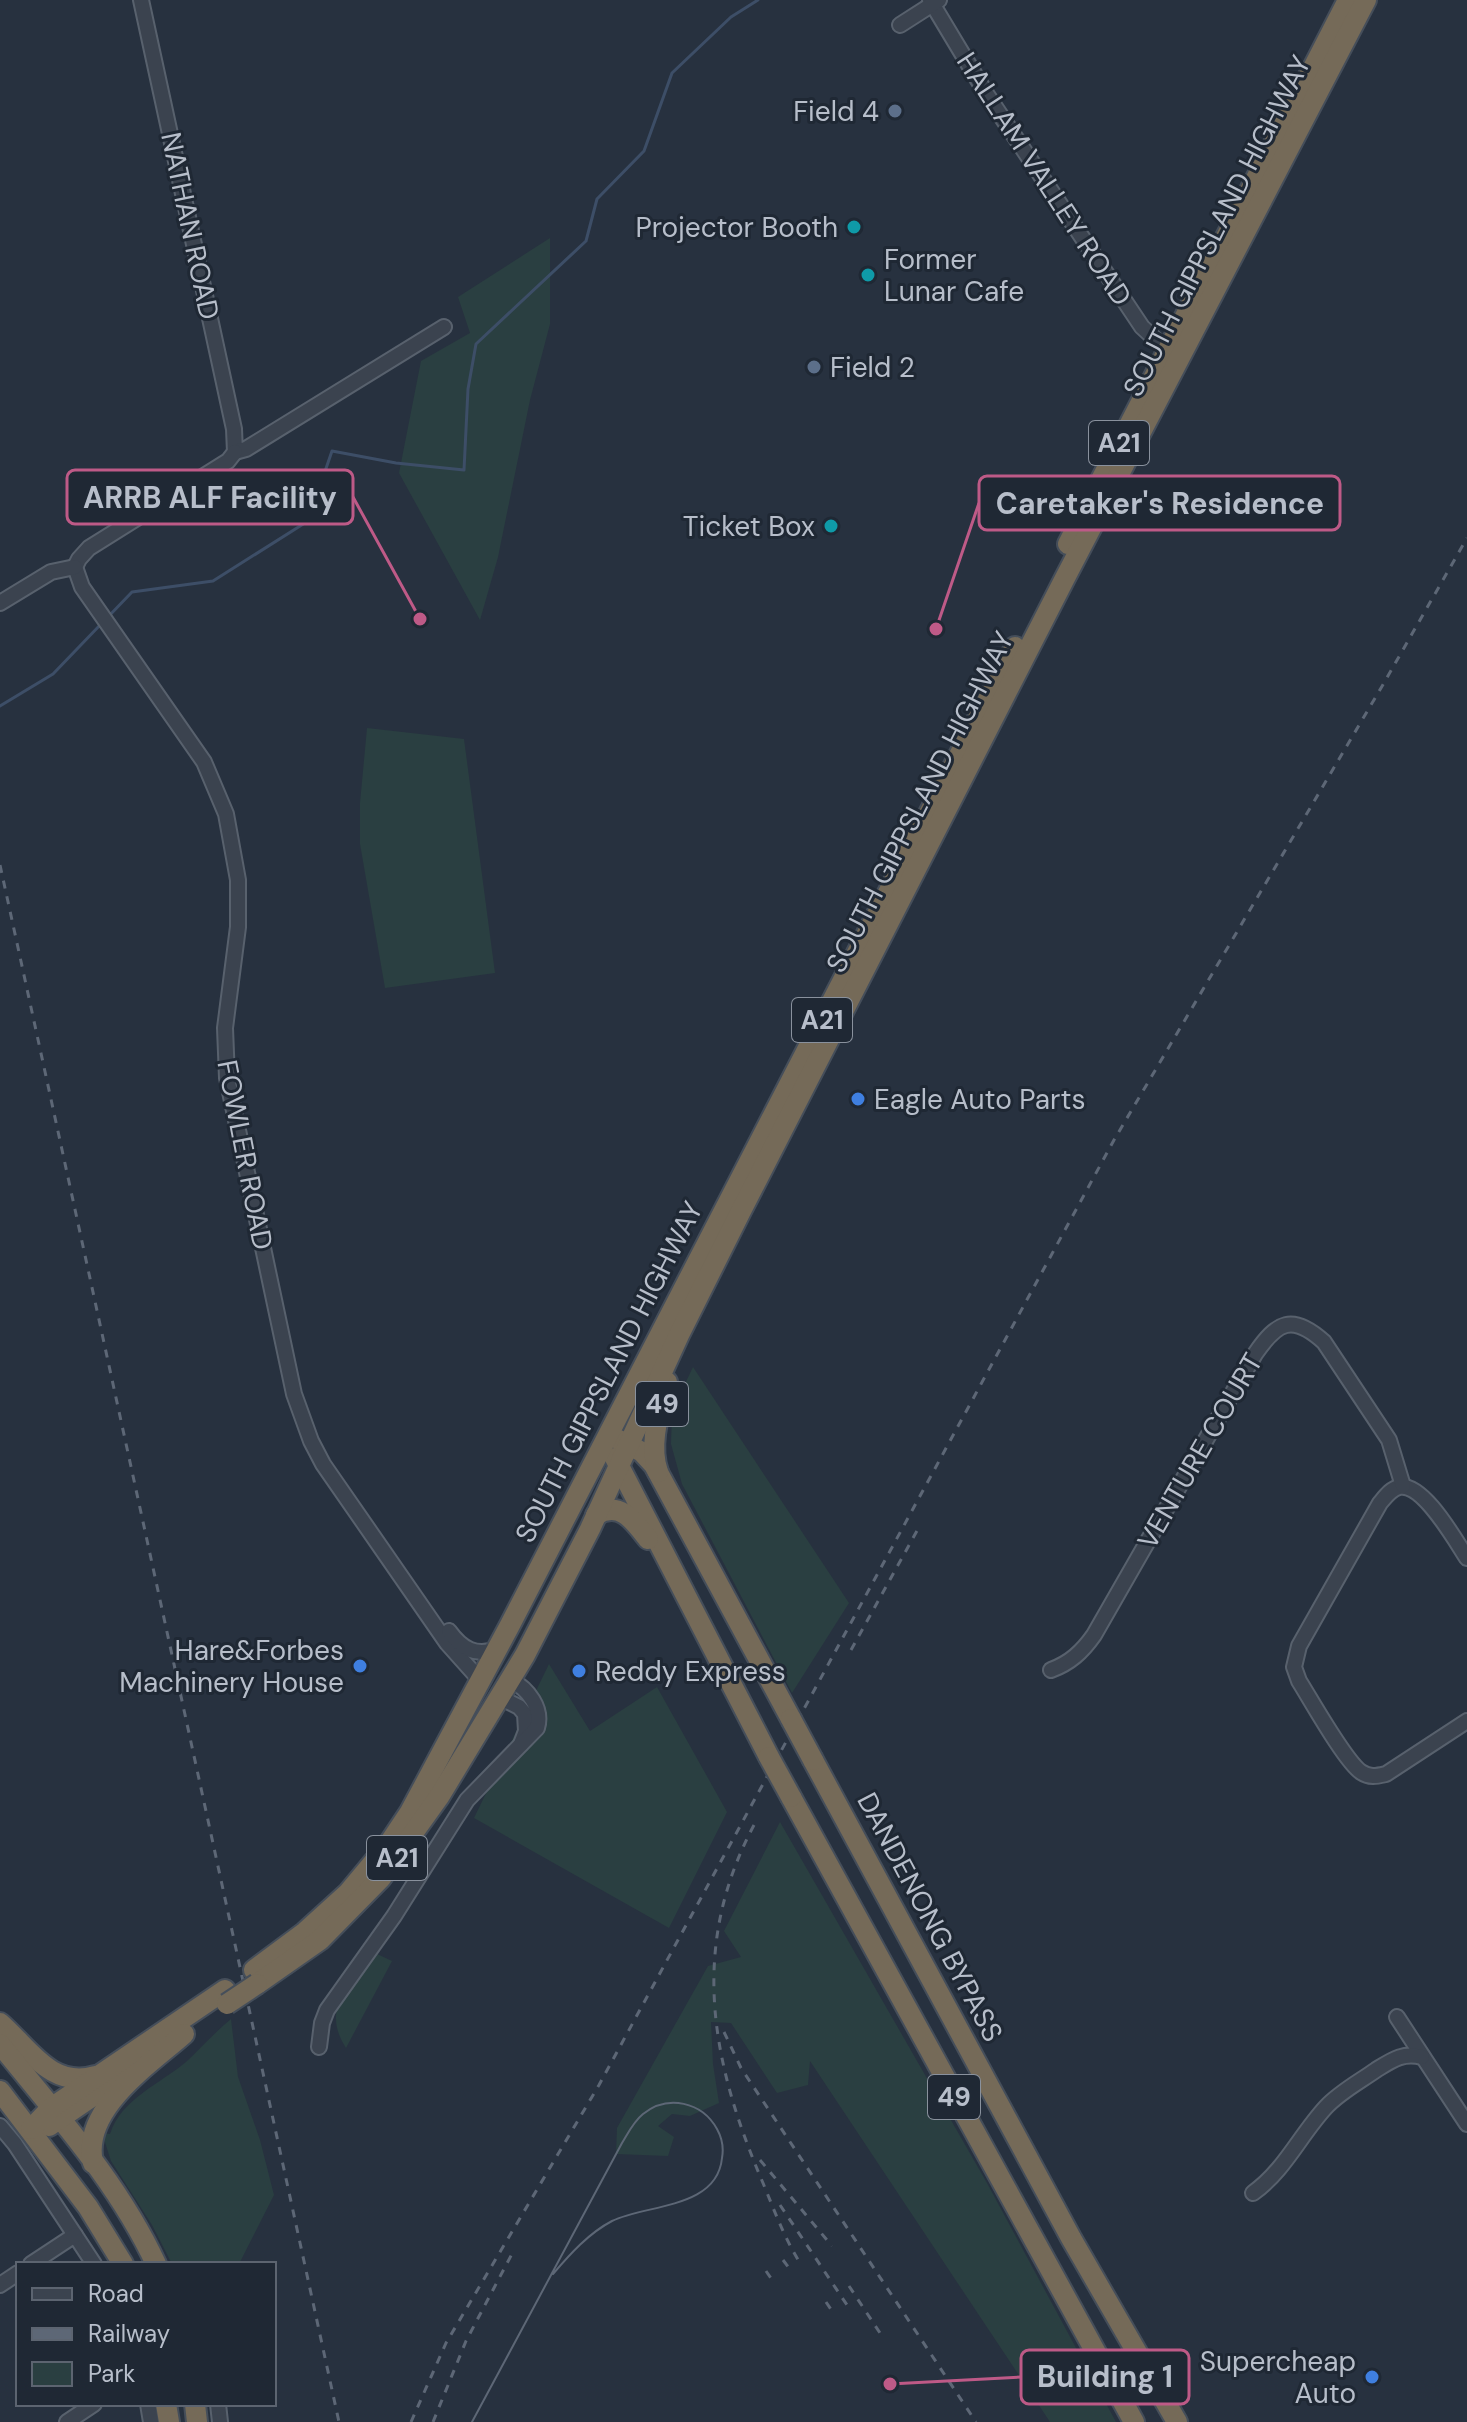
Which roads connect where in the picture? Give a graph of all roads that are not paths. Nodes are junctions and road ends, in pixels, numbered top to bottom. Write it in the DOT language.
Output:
graph roads {
  1 [pos="141,0"];
  2 [pos="934,2"];
  3 [pos="1357,2"];
  4 [pos="900,25"];
  5 [pos="444,327"];
  6 [pos="1178,350"];
  7 [pos="235,452"];
  8 [pos="75,567"];
  9 [pos="0,603"];
  10 [pos="735,1207"];
  11 [pos="679,1335"];
  12 [pos="607,1437"];
  13 [pos="629,1445"];
  14 [pos="619,1465"];
  15 [pos="659,1474"];
  16 [pos="1403,1486"];
  17 [pos="593,1522"];
  18 [pos="1467,1558"];
  19 [pos="678,1577"];
  20 [pos="413,1593"];
  21 [pos="497,1649"];
  22 [pos="1051,1670"];
  23 [pos="480,1680"];
  24 [pos="506,1689"];
  25 [pos="1467,1721"];
  26 [pos="521,1745"];
  27 [pos="255,1977"];
  28 [pos="226,1997"];
  29 [pos="1397,2017"];
  30 [pos="0,2023"];
  31 [pos="184,2034"];
  32 [pos="0,2044"];
  33 [pos="319,2047"];
  34 [pos="1422,2057"];
  35 [pos="97,2076"];
  36 [pos="0,2091"];
  37 [pos="55,2114"];
  38 [pos="1467,2124"];
  39 [pos="0,2126"];
  40 [pos="32,2131"];
  41 [pos="93,2163"];
  42 [pos="1253,2193"];
  43 [pos="75,2235"];
  44 [pos="34,2262"];
  45 [pos="93,2262"];
  46 [pos="122,2262"];
  47 [pos="155,2262"];
  48 [pos="91,2406"];
  49 [pos="67,2422"];
  50 [pos="1134,2422"];
  51 [pos="1177,2422"];
  1 -- 7 [label="street, NATHAN ROAD"];
  2 -- 4 [label="street"];
  2 -- 6 [label="street, HALLAM VALLEY ROAD"];
  3 -- 6 [label="highway, SOUTH GIPPSLAND HIGHWAY / A21"];
  5 -- 7 [label="street"];
  6 -- 10 [label="highway, SOUTH GIPPSLAND HIGHWAY / A21"];
  7 -- 8 [label="street"];
  8 -- 9 [label="street"];
  8 -- 20 [label="street, FOWLER ROAD"];
  10 -- 11 [label="highway, SOUTH GIPPSLAND HIGHWAY / A21"];
  10 -- 12 [label="highway, SOUTH GIPPSLAND HIGHWAY / A21"];
  11 -- 13 [label="highway, SOUTH GIPPSLAND HIGHWAY / A21"];
  11 -- 15 [label="highway, 49"];
  12 -- 13 [label="highway, 49"];
  12 -- 14 [label="highway, 49"];
  12 -- 21 [label="highway, SOUTH GIPPSLAND HIGHWAY / A21"];
  13 -- 14 [label="highway, SOUTH GIPPSLAND HIGHWAY / A21"];
  13 -- 15 [label="highway, DANDENONG BYPASS / 49"];
  14 -- 17 [label="highway, SOUTH GIPPSLAND HIGHWAY / A21"];
  14 -- 19 [label="highway, 49"];
  15 -- 51 [label="highway, DANDENONG BYPASS / 49, bridge"];
  16 -- 18 [label="street"];
  16 -- 22 [label="street, VENTURE COURT"];
  16 -- 25 [label="street"];
  17 -- 19 [label="highway, 49"];
  17 -- 24 [label="highway, SOUTH GIPPSLAND HIGHWAY / A21"];
  19 -- 50 [label="highway, 49, bridge"];
  20 -- 21 [label="street"];
  20 -- 23 [label="street, FOWLER ROAD"];
  21 -- 23 [label="highway, SOUTH GIPPSLAND HIGHWAY / A21"];
  23 -- 24 [label="highway"];
  23 -- 27 [label="highway, SOUTH GIPPSLAND HIGHWAY / A21"];
  24 -- 26 [label="street"];
  24 -- 26 [label="street"];
  24 -- 27 [label="highway, SOUTH GIPPSLAND HIGHWAY / A21"];
  26 -- 33 [label="street"];
  27 -- 28 [label="highway, SOUTH GIPPSLAND HIGHWAY"];
  28 -- 31 [label="highway, SOUTH GIPPSLAND HIGHWAY"];
  28 -- 35 [label="highway, SOUTH GIPPSLAND HIGHWAY"];
  29 -- 34 [label="street"];
  30 -- 35 [label="highway"];
  31 -- 37 [label="highway, SOUTH GIPPSLAND HIGHWAY"];
  31 -- 41 [label="highway"];
  32 -- 37 [label="highway"];
  34 -- 38 [label="street"];
  34 -- 42 [label="street"];
  35 -- 37 [label="highway, SOUTH GIPPSLAND HIGHWAY"];
  36 -- 40 [label="highway"];
  37 -- 40 [label="highway, SOUTH GIPPSLAND HIGHWAY"];
  37 -- 41 [label="highway"];
  39 -- 43 [label="street"];
  40 -- 46 [label="highway"];
  41 -- 47 [label="highway"];
  43 -- 44 [label="street"];
  43 -- 45 [label="street"];
  48 -- 49 [label="street"];
}
